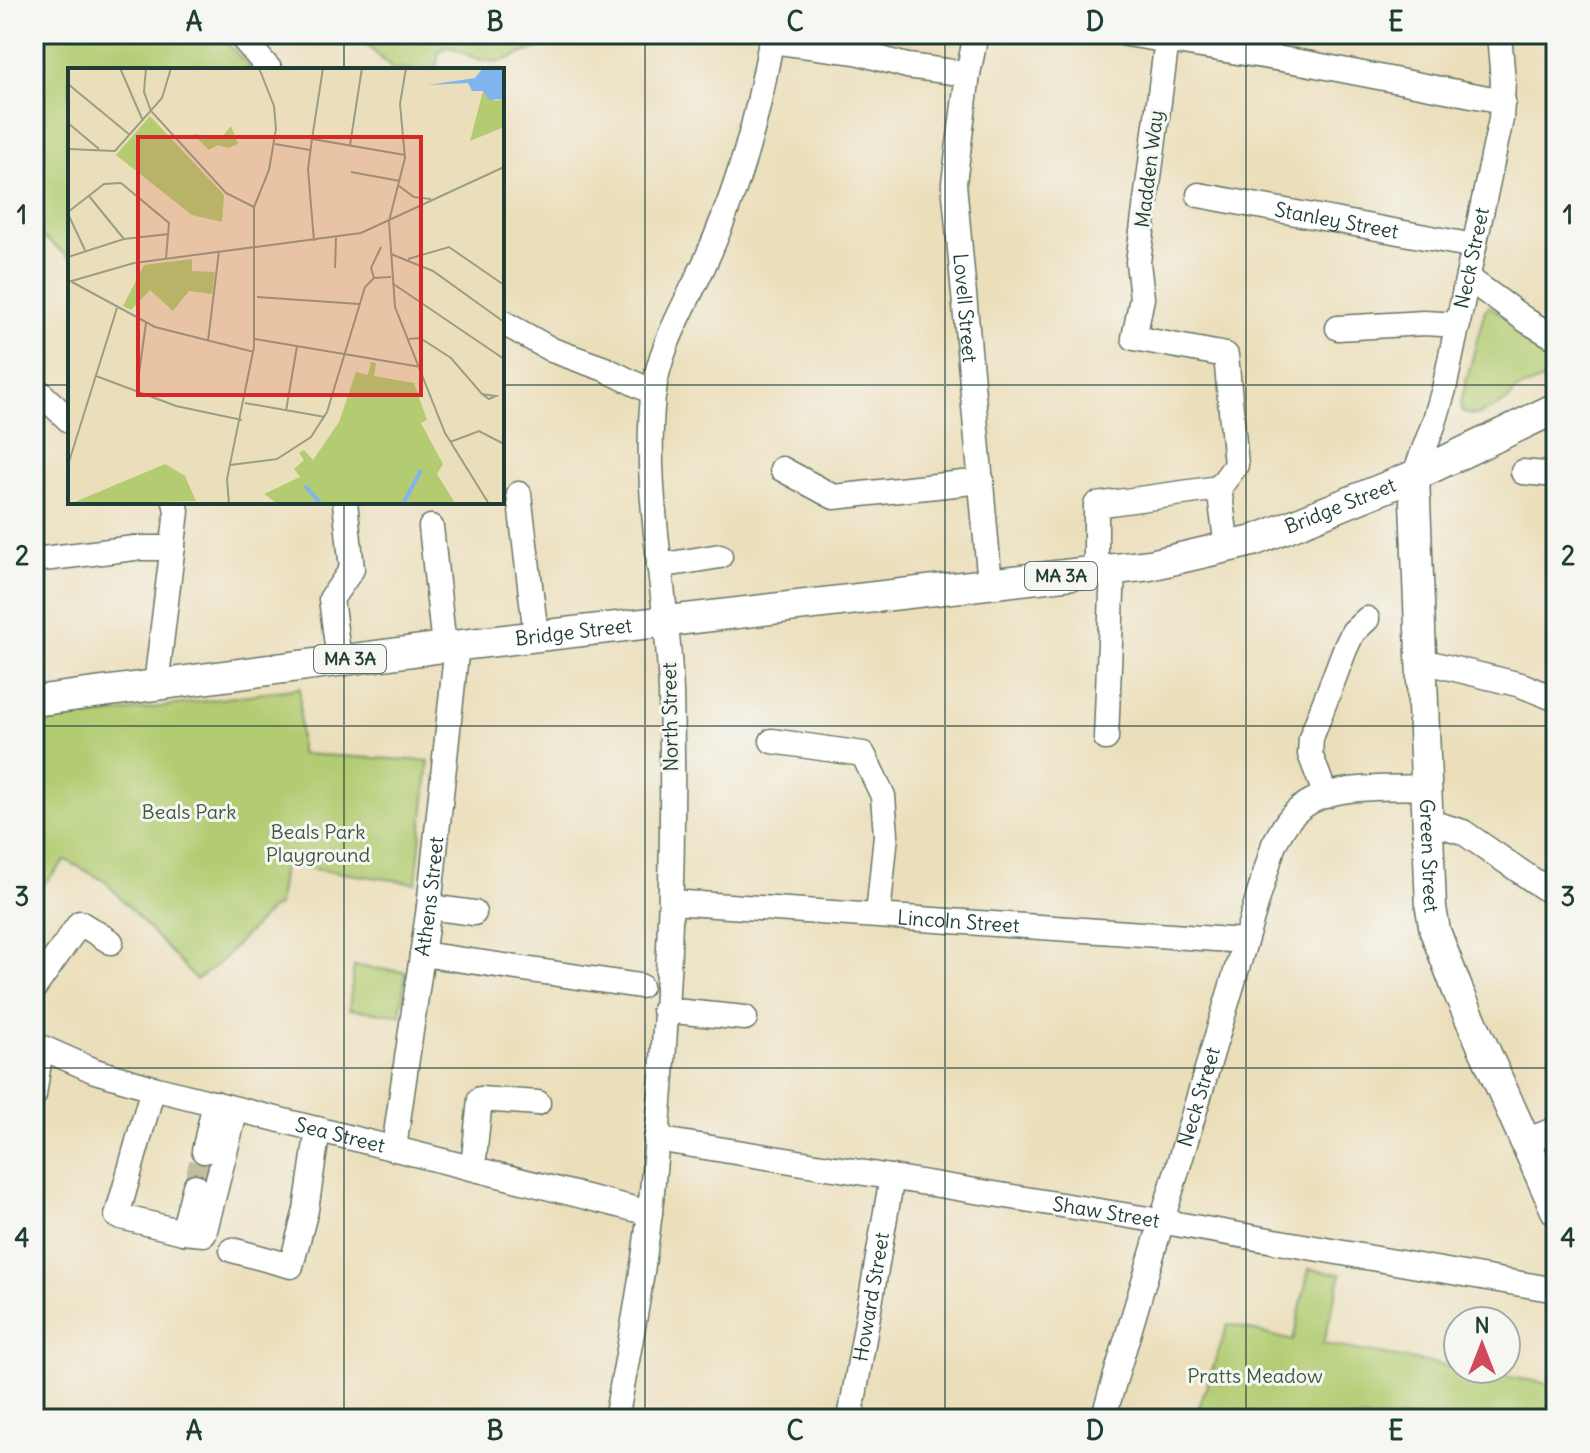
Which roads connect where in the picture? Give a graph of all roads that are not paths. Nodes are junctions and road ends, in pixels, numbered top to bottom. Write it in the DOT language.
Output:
graph roads {
  1 [pos="239,34"];
  2 [pos="976,34"];
  3 [pos="1127,34"];
  4 [pos="1499,34"];
  5 [pos="771,38"];
  6 [pos="1193,39"];
  7 [pos="1167,40"];
  8 [pos="268,68"];
  9 [pos="968,74"];
  10 [pos="1503,101"];
  11 [pos="1199,195"];
  12 [pos="1474,246"];
  13 [pos="1469,279"];
  14 [pos="504,323"];
  15 [pos="1458,325"];
  16 [pos="1338,328"];
  17 [pos="1556,338"];
  18 [pos="34,387"];
  19 [pos="654,393"];
  20 [pos="1556,408"];
  21 [pos="68,419"];
  22 [pos="782,469"];
  23 [pos="1523,472"];
  24 [pos="1556,475"];
  25 [pos="1414,476"];
  26 [pos="982,481"];
  27 [pos="1219,488"];
  28 [pos="519,494"];
  29 [pos="175,504"];
  30 [pos="345,504"];
  31 [pos="431,527"];
  32 [pos="1227,547"];
  33 [pos="173,548"];
  34 [pos="720,556"];
  35 [pos="34,560"];
  36 [pos="659,566"];
  37 [pos="1105,570"];
  38 [pos="990,584"];
  39 [pos="1367,619"];
  40 [pos="667,622"];
  41 [pos="536,635"];
  42 [pos="450,646"];
  43 [pos="339,660"];
  44 [pos="1422,661"];
  45 [pos="1556,678"];
  46 [pos="156,685"];
  47 [pos="1521,685"];
  48 [pos="1556,699"];
  49 [pos="34,701"];
  50 [pos="1106,738"];
  51 [pos="772,741"];
  52 [pos="1426,787"];
  53 [pos="1326,796"];
  54 [pos="1427,821"];
  55 [pos="1556,896"];
  56 [pos="671,902"];
  57 [pos="429,907"];
  58 [pos="474,913"];
  59 [pos="878,915"];
  60 [pos="1245,941"];
  61 [pos="111,942"];
  62 [pos="422,954"];
  63 [pos="640,986"];
  64 [pos="34,988"];
  65 [pos="664,1010"];
  66 [pos="745,1018"];
  67 [pos="37,1046"];
  68 [pos="153,1088"];
  69 [pos="34,1095"];
  70 [pos="538,1103"];
  71 [pos="226,1106"];
  72 [pos="318,1129"];
  73 [pos="1556,1129"];
  74 [pos="656,1139"];
  75 [pos="1526,1141"];
  76 [pos="394,1148"];
  77 [pos="204,1151"];
  78 [pos="473,1168"];
  79 [pos="892,1177"];
  80 [pos="195,1186"];
  81 [pos="1556,1210"];
  82 [pos="650,1213"];
  83 [pos="1161,1222"];
  84 [pos="183,1232"];
  85 [pos="232,1250"];
  86 [pos="1556,1290"];
  87 [pos="616,1419"];
  88 [pos="850,1419"];
  89 [pos="1103,1419"];
  1 -- 8 [label="street"];
  2 -- 9 [label="street, Lovell Street"];
  3 -- 7 [label="street"];
  4 -- 10 [label="street, Neck Street"];
  5 -- 9 [label="street"];
  5 -- 19 [label="street, North Street"];
  6 -- 7 [label="street"];
  6 -- 10 [label="street"];
  7 -- 27 [label="street, Madden Way"];
  9 -- 26 [label="street, Lovell Street"];
  10 -- 12 [label="street, Neck Street"];
  11 -- 12 [label="street, Stanley Street"];
  12 -- 13 [label="street, Neck Street"];
  13 -- 15 [label="street, Neck Street"];
  13 -- 17 [label="street"];
  14 -- 19 [label="street"];
  15 -- 16 [label="street"];
  15 -- 25 [label="street, Neck Street"];
  18 -- 21 [label="street"];
  19 -- 36 [label="street, North Street"];
  20 -- 25 [label="main road, Bridge Street / MA 3A"];
  22 -- 26 [label="street"];
  23 -- 24 [label="street"];
  25 -- 32 [label="main road, Bridge Street / MA 3A"];
  25 -- 44 [label="main road, Green Street"];
  26 -- 38 [label="street, Lovell Street"];
  27 -- 32 [label="street"];
  27 -- 37 [label="street"];
  28 -- 41 [label="street"];
  29 -- 33 [label="street"];
  30 -- 43 [label="street"];
  31 -- 42 [label="street, Athens Street"];
  32 -- 37 [label="main road, Bridge Street / MA 3A"];
  33 -- 35 [label="street"];
  33 -- 46 [label="street"];
  34 -- 36 [label="street"];
  36 -- 40 [label="street, North Street"];
  37 -- 38 [label="main road, Bridge Street / MA 3A"];
  37 -- 50 [label="street"];
  38 -- 40 [label="main road, Bridge Street / MA 3A"];
  39 -- 53 [label="street"];
  40 -- 41 [label="main road, Bridge Street / MA 3A"];
  40 -- 56 [label="street, North Street"];
  41 -- 42 [label="main road, Bridge Street / MA 3A"];
  42 -- 43 [label="main road, Bridge Street / MA 3A"];
  42 -- 57 [label="street, Athens Street"];
  43 -- 46 [label="main road, Bridge Street / MA 3A"];
  44 -- 47 [label="street"];
  44 -- 52 [label="main road, Green Street"];
  45 -- 47 [label="street"];
  46 -- 49 [label="main road, Bridge Street / MA 3A"];
  47 -- 48 [label="street"];
  51 -- 59 [label="street"];
  52 -- 53 [label="street, Neck Street"];
  52 -- 54 [label="main road, Green Street"];
  53 -- 60 [label="street, Neck Street"];
  54 -- 55 [label="street"];
  54 -- 75 [label="main road, Green Street"];
  56 -- 59 [label="street, Lincoln Street"];
  56 -- 65 [label="street, North Street"];
  57 -- 58 [label="street"];
  57 -- 62 [label="street, Athens Street"];
  59 -- 60 [label="street, Lincoln Street"];
  60 -- 83 [label="street, Neck Street"];
  61 -- 64 [label="street"];
  62 -- 63 [label="street"];
  62 -- 76 [label="street, Athens Street"];
  65 -- 66 [label="street"];
  65 -- 74 [label="street, North Street"];
  67 -- 68 [label="street, Sea Street"];
  67 -- 69 [label="street"];
  68 -- 71 [label="street, Sea Street"];
  68 -- 84 [label="street"];
  70 -- 78 [label="street"];
  71 -- 72 [label="street, Sea Street"];
  71 -- 77 [label="street"];
  71 -- 84 [label="street"];
  72 -- 76 [label="street, Sea Street"];
  72 -- 85 [label="street"];
  73 -- 75 [label="street"];
  74 -- 79 [label="street, Shaw Street"];
  74 -- 82 [label="street, North Street"];
  75 -- 81 [label="main road, Green Street"];
  76 -- 78 [label="street, Sea Street"];
  78 -- 82 [label="street, Sea Street"];
  79 -- 83 [label="street, Shaw Street"];
  79 -- 88 [label="street, Howard Street"];
  80 -- 84 [label="street"];
  82 -- 87 [label="street, North Street"];
  83 -- 86 [label="street, Shaw Street"];
  83 -- 89 [label="street, Neck Street"];
}
